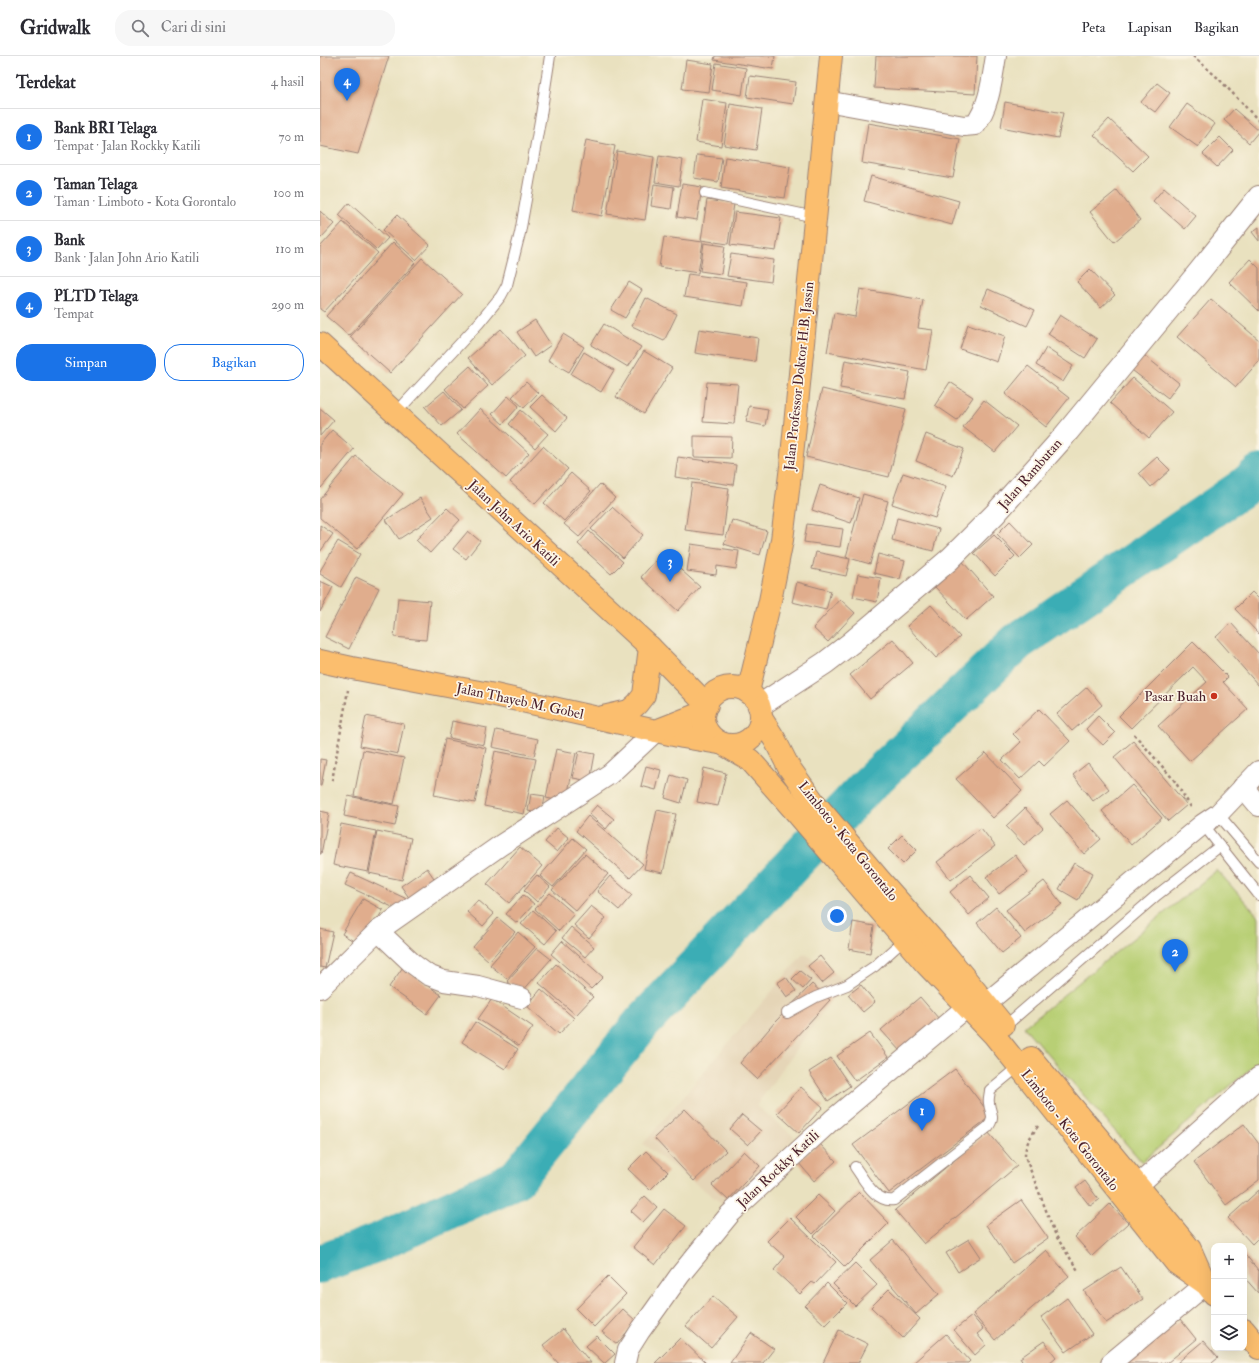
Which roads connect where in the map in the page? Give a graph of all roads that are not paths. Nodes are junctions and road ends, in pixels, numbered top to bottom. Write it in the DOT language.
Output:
graph roads {
  1 [pos="550,56"];
  2 [pos="831,56"];
  3 [pos="996,56"];
  4 [pos="826,101"];
  5 [pos="705,193"];
  6 [pos="1259,197"];
  7 [pos="815,217"];
  8 [pos="320,344"];
  9 [pos="396,414"];
  10 [pos="650,647"];
  11 [pos="320,661"];
  12 [pos="756,705"];
  13 [pos="705,708"];
  14 [pos="600,717"];
  15 [pos="656,731"];
  16 [pos="721,743"];
  17 [pos="1259,771"];
  18 [pos="1243,787"];
  19 [pos="804,806"];
  20 [pos="1259,806"];
  21 [pos="1208,821"];
  22 [pos="1220,846"];
  23 [pos="1259,862"];
  24 [pos="854,865"];
  25 [pos="1259,895"];
  26 [pos="378,931"];
  27 [pos="905,939"];
  28 [pos="320,988"];
  29 [pos="522,998"];
  30 [pos="976,1006"];
  31 [pos="787,1013"];
  32 [pos="1004,1027"];
  33 [pos="1019,1066"];
  34 [pos="1259,1077"];
  35 [pos="855,1166"];
  36 [pos="1138,1186"];
  37 [pos="1210,1289"];
  38 [pos="1247,1334"];
  39 [pos="1259,1348"];
  40 [pos="625,1363"];
  41 [pos="1111,1363"];
  1 -- 9 [label="lane"];
  2 -- 4 [label="main road, Jalan Professor Doktor H.B. Jassin"];
  3 -- 4 [label="street"];
  4 -- 7 [label="main road, Jalan Professor Doktor H.B. Jassin"];
  5 -- 7 [label="lane"];
  6 -- 12 [label="street, Jalan Rambutan"];
  7 -- 12 [label="main road, Jalan Professor Doktor H.B. Jassin"];
  8 -- 9 [label="main road, Jalan John Ario Katili"];
  9 -- 10 [label="main road, Jalan John Ario Katili"];
  10 -- 13 [label="main road, Jalan John Ario Katili"];
  10 -- 14 [label="main road"];
  11 -- 14 [label="main road, Jalan Thayeb M. Gobel"];
  12 -- 13 [label="main road"];
  12 -- 16 [label="main road"];
  12 -- 19 [label="main road, Limboto - Kota Gorontalo"];
  13 -- 15 [label="main road"];
  13 -- 16 [label="main road"];
  14 -- 15 [label="main road, Jalan Thayeb M. Gobel"];
  15 -- 16 [label="main road, Jalan Thayeb M. Gobel"];
  15 -- 26 [label="street"];
  16 -- 19 [label="main road"];
  17 -- 18 [label="street, Jalan Rockky Katili"];
  18 -- 20 [label="street"];
  18 -- 21 [label="street, Jalan Rockky Katili"];
  19 -- 24 [label="main road, Limboto - Kota Gorontalo"];
  21 -- 22 [label="lane"];
  21 -- 23 [label="lane"];
  21 -- 30 [label="street, Jalan Rockky Katili"];
  22 -- 25 [label="lane"];
  22 -- 32 [label="lane"];
  24 -- 27 [label="main road, Limboto - Kota Gorontalo"];
  24 -- 30 [label="main road, Limboto - Kota Gorontalo"];
  26 -- 28 [label="street"];
  26 -- 29 [label="street"];
  27 -- 30 [label="main road, Limboto - Kota Gorontalo"];
  27 -- 31 [label="lane"];
  30 -- 32 [label="main road"];
  30 -- 33 [label="main road, Limboto - Kota Gorontalo"];
  30 -- 40 [label="street, Jalan Rockky Katili"];
  32 -- 36 [label="main road"];
  33 -- 35 [label="lane"];
  33 -- 37 [label="main road, Limboto - Kota Gorontalo"];
  34 -- 36 [label="street"];
  36 -- 37 [label="main road"];
  37 -- 41 [label="street"];
  38 -- 39 [label="main road"];
}
